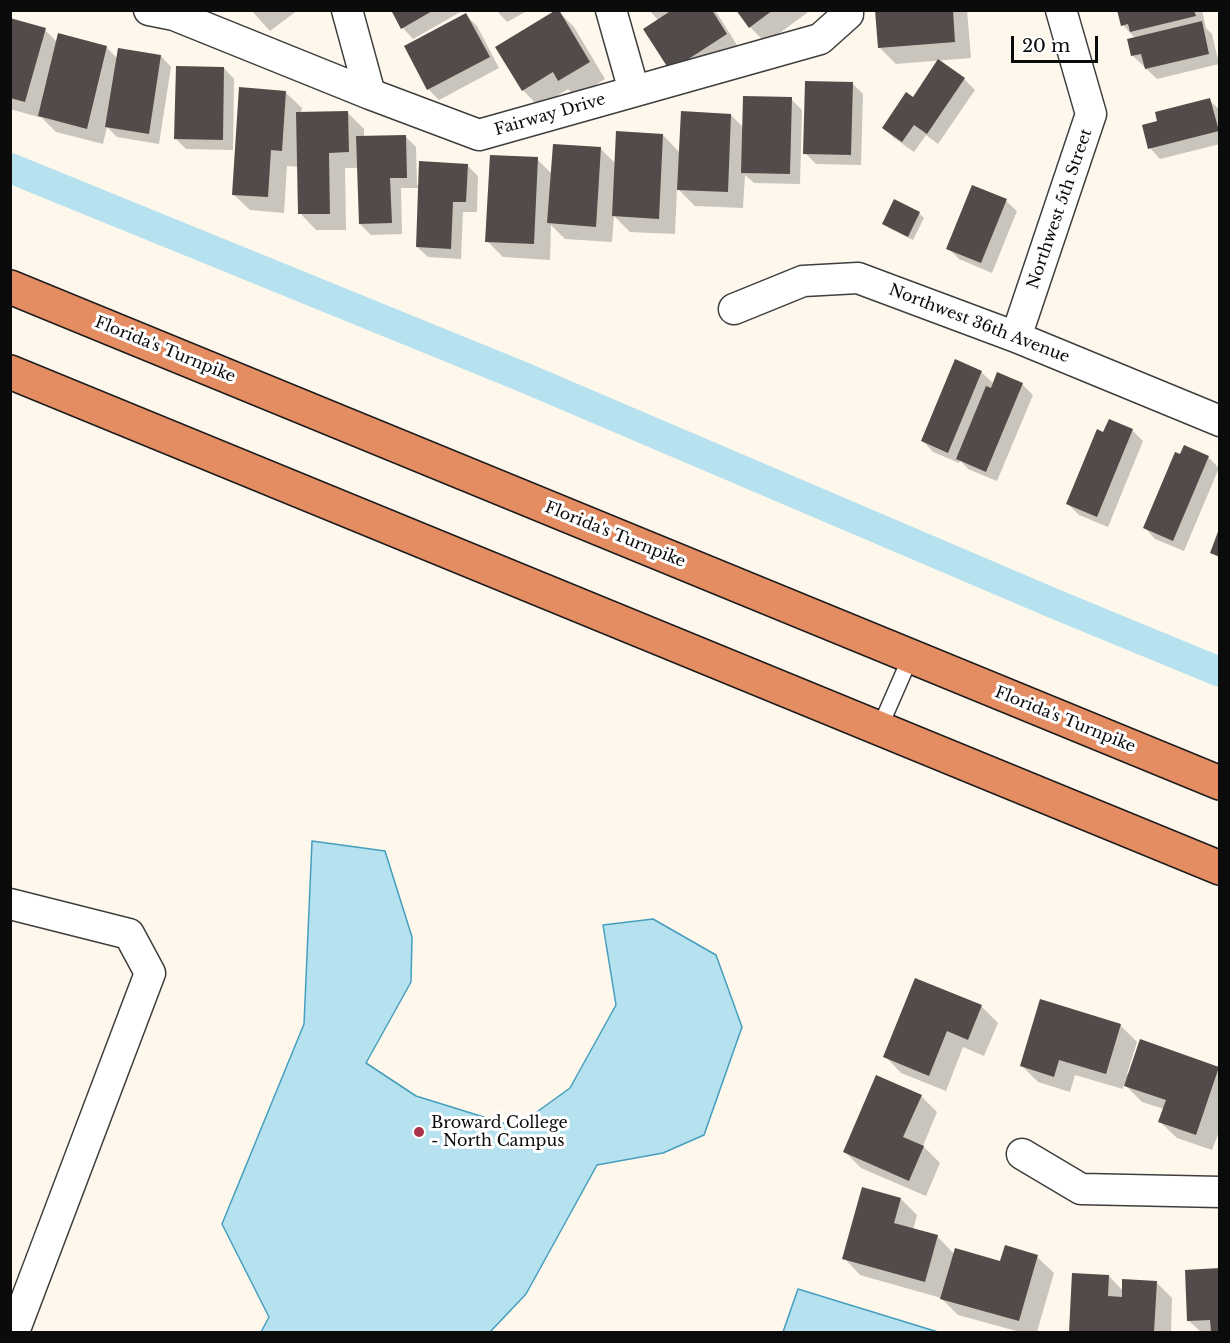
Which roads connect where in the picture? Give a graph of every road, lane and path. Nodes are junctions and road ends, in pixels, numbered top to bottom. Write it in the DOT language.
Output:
graph roads {
  1 [pos="149,10"];
  2 [pos="347,10"];
  3 [pos="611,10"];
  4 [pos="1061,10"];
  5 [pos="848,12"];
  6 [pos="634,91"];
  7 [pos="370,94"];
  8 [pos="10,287"];
  9 [pos="734,309"];
  10 [pos="1016,337"];
  11 [pos="10,372"];
  12 [pos="1220,421"];
  13 [pos="911,657"];
  14 [pos="879,729"];
  15 [pos="1220,783"];
  16 [pos="1220,868"];
  17 [pos="10,903"];
  18 [pos="1022,1154"];
  19 [pos="1220,1192"];
  20 [pos="14,1332"];
  1 -- 7 [label="street, Fairway Drive"];
  2 -- 7 [label="street"];
  3 -- 6 [label="street"];
  4 -- 10 [label="street, Northwest 5th Street"];
  5 -- 6 [label="street, Fairway Drive"];
  6 -- 7 [label="street, Fairway Drive"];
  8 -- 13 [label="highway, Florida's Turnpike"];
  9 -- 10 [label="street, Northwest 36th Avenue"];
  10 -- 12 [label="street, Northwest 36th Avenue"];
  11 -- 14 [label="highway"];
  13 -- 14 [label="lane"];
  13 -- 15 [label="highway, Florida's Turnpike"];
  14 -- 16 [label="highway"];
  17 -- 20 [label="street"];
  18 -- 19 [label="street"];
}
